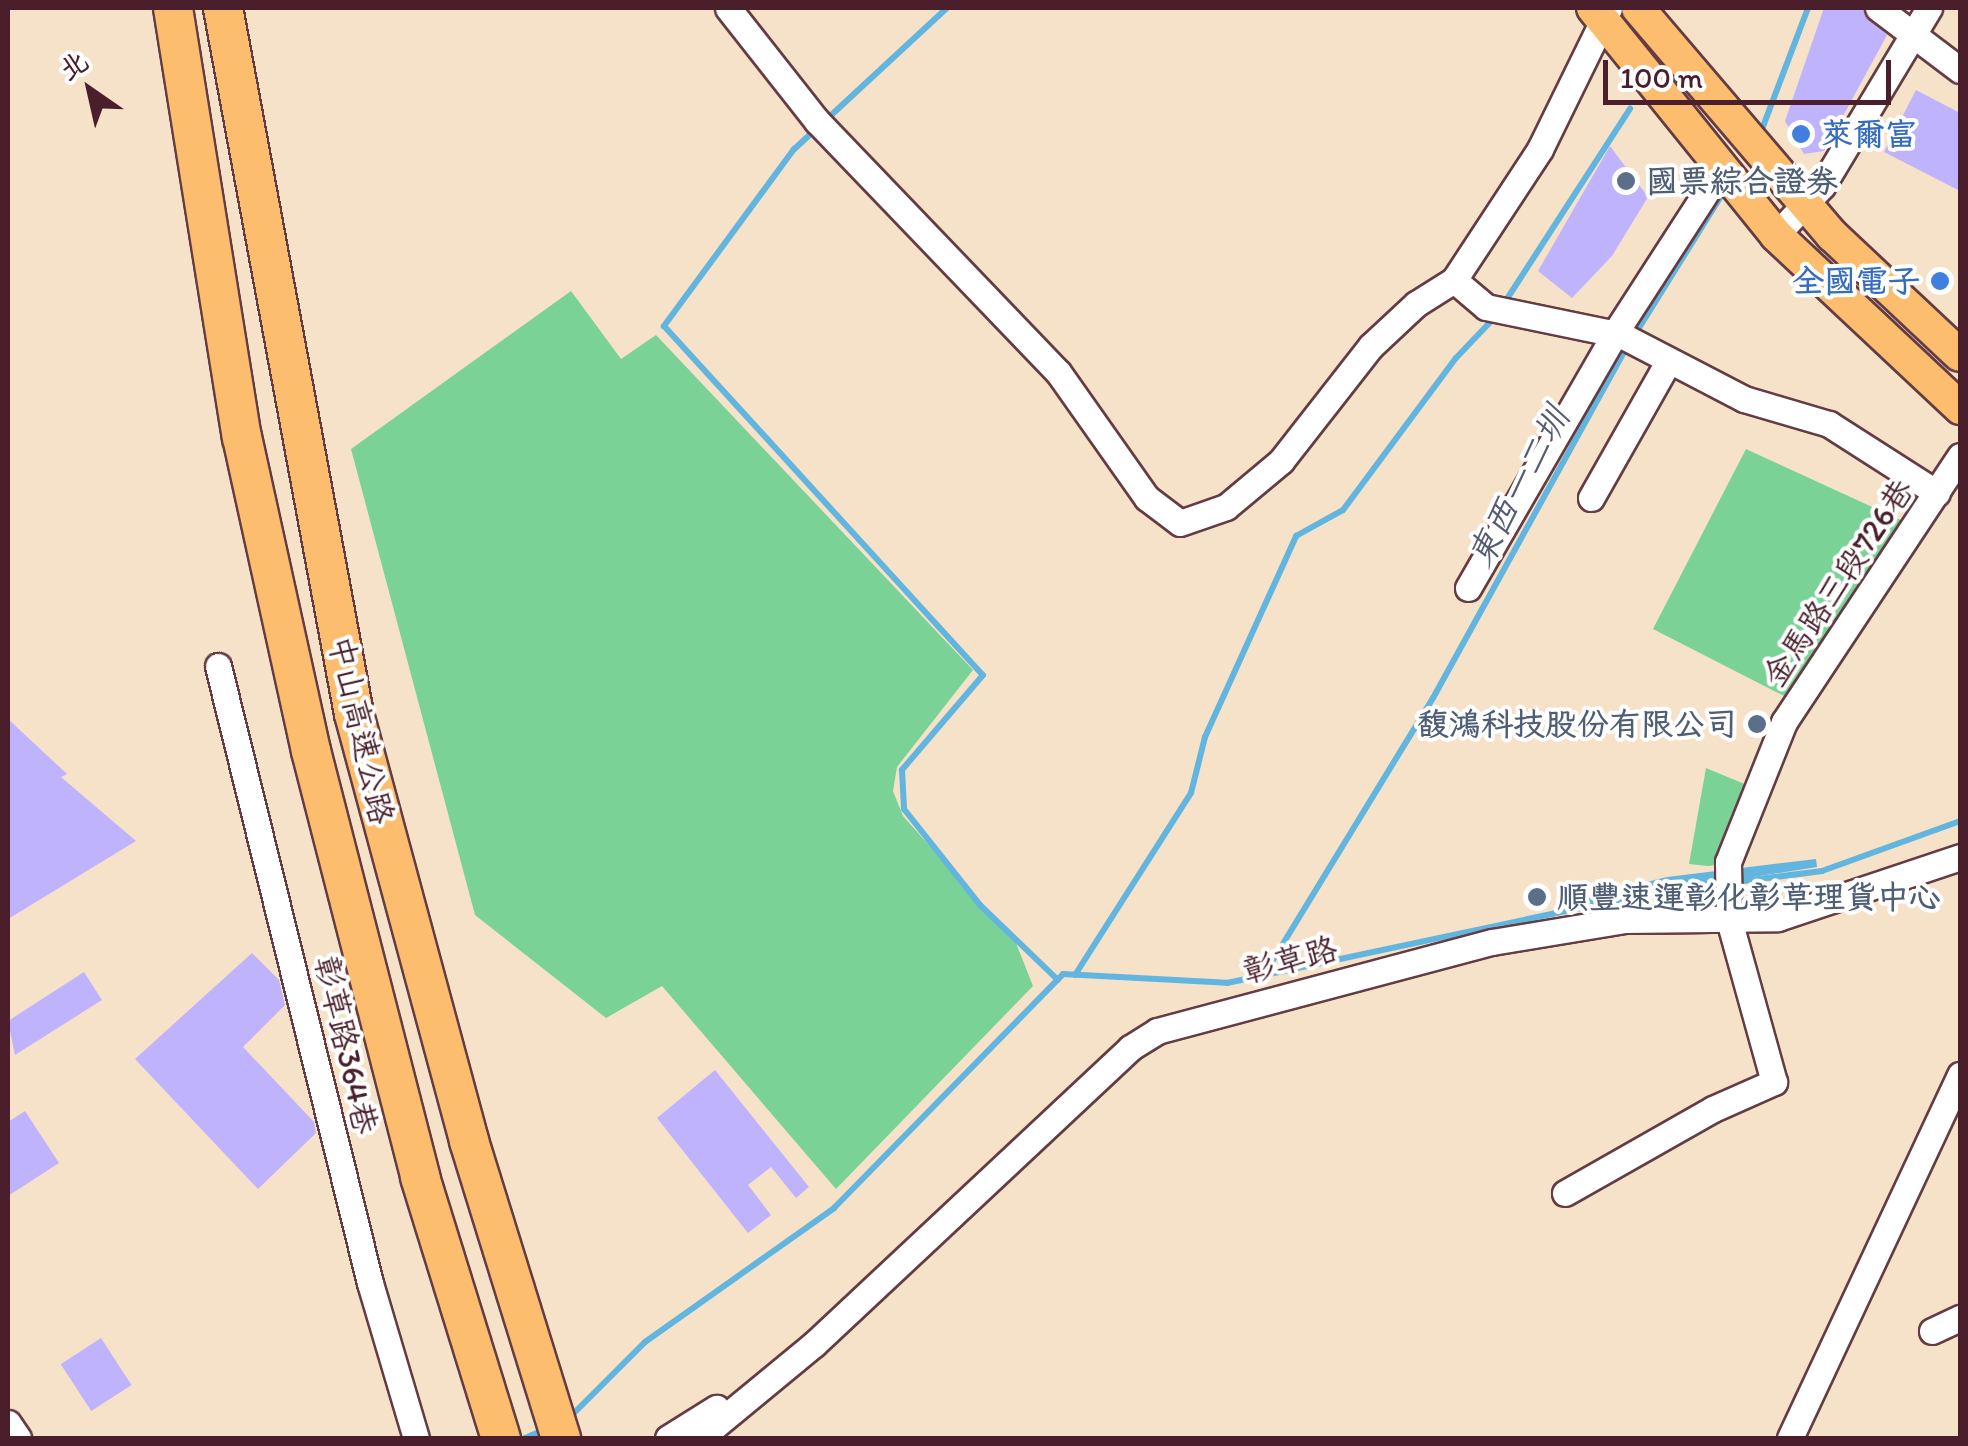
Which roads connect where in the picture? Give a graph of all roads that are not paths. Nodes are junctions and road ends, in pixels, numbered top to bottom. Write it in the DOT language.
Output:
graph roads {
  1 [pos="173,8"];
  2 [pos="223,8"];
  3 [pos="728,8"];
  4 [pos="1638,8"];
  5 [pos="1878,8"];
  6 [pos="1929,8"];
  7 [pos="1601,12"];
  8 [pos="1913,37"];
  9 [pos="1960,70"];
  10 [pos="1721,169"];
  11 [pos="1805,205"];
  12 [pos="1776,235"];
  13 [pos="1454,280"];
  14 [pos="1626,338"];
  15 [pos="1960,355"];
  16 [pos="1668,362"];
  17 [pos="1960,408"];
  18 [pos="1960,456"];
  19 [pos="1937,493"];
  20 [pos="1591,498"];
  21 [pos="1468,588"];
  22 [pos="218,666"];
  23 [pos="1960,857"];
  24 [pos="1729,895"];
  25 [pos="1960,1075"];
  26 [pos="1566,1193"];
  27 [pos="1960,1318"];
  28 [pos="1932,1332"];
  29 [pos="762,1389"];
  30 [pos="8,1423"];
  31 [pos="558,1429"];
  32 [pos="501,1437"];
  33 [pos="18,1438"];
  34 [pos="416,1438"];
  35 [pos="668,1438"];
  36 [pos="700,1438"];
  37 [pos="1790,1438"];
  1 -- 32 [label="highway, 中山高速公路"];
  2 -- 31 [label="highway, 中山高速公路"];
  3 -- 13 [label="street"];
  4 -- 11 [label="main road"];
  5 -- 8 [label="street"];
  6 -- 8 [label="street"];
  7 -- 10 [label="main road"];
  7 -- 13 [label="street"];
  8 -- 9 [label="street"];
  8 -- 11 [label="street"];
  10 -- 12 [label="main road"];
  10 -- 14 [label="street"];
  11 -- 12 [label="street"];
  11 -- 15 [label="main road"];
  12 -- 17 [label="main road"];
  13 -- 14 [label="street"];
  14 -- 16 [label="street"];
  14 -- 21 [label="street"];
  16 -- 19 [label="street"];
  16 -- 20 [label="street"];
  18 -- 19 [label="street, 金馬路三段726巷"];
  19 -- 24 [label="street, 金馬路三段726巷"];
  22 -- 34 [label="street, 彰草路364巷"];
  23 -- 24 [label="street, 彰草路"];
  24 -- 26 [label="street"];
  24 -- 29 [label="street, 彰草路"];
  25 -- 37 [label="street"];
  27 -- 28 [label="street"];
  29 -- 35 [label="street, 彰草路"];
  29 -- 36 [label="street, 彰草路"];
  30 -- 33 [label="street"];
}
